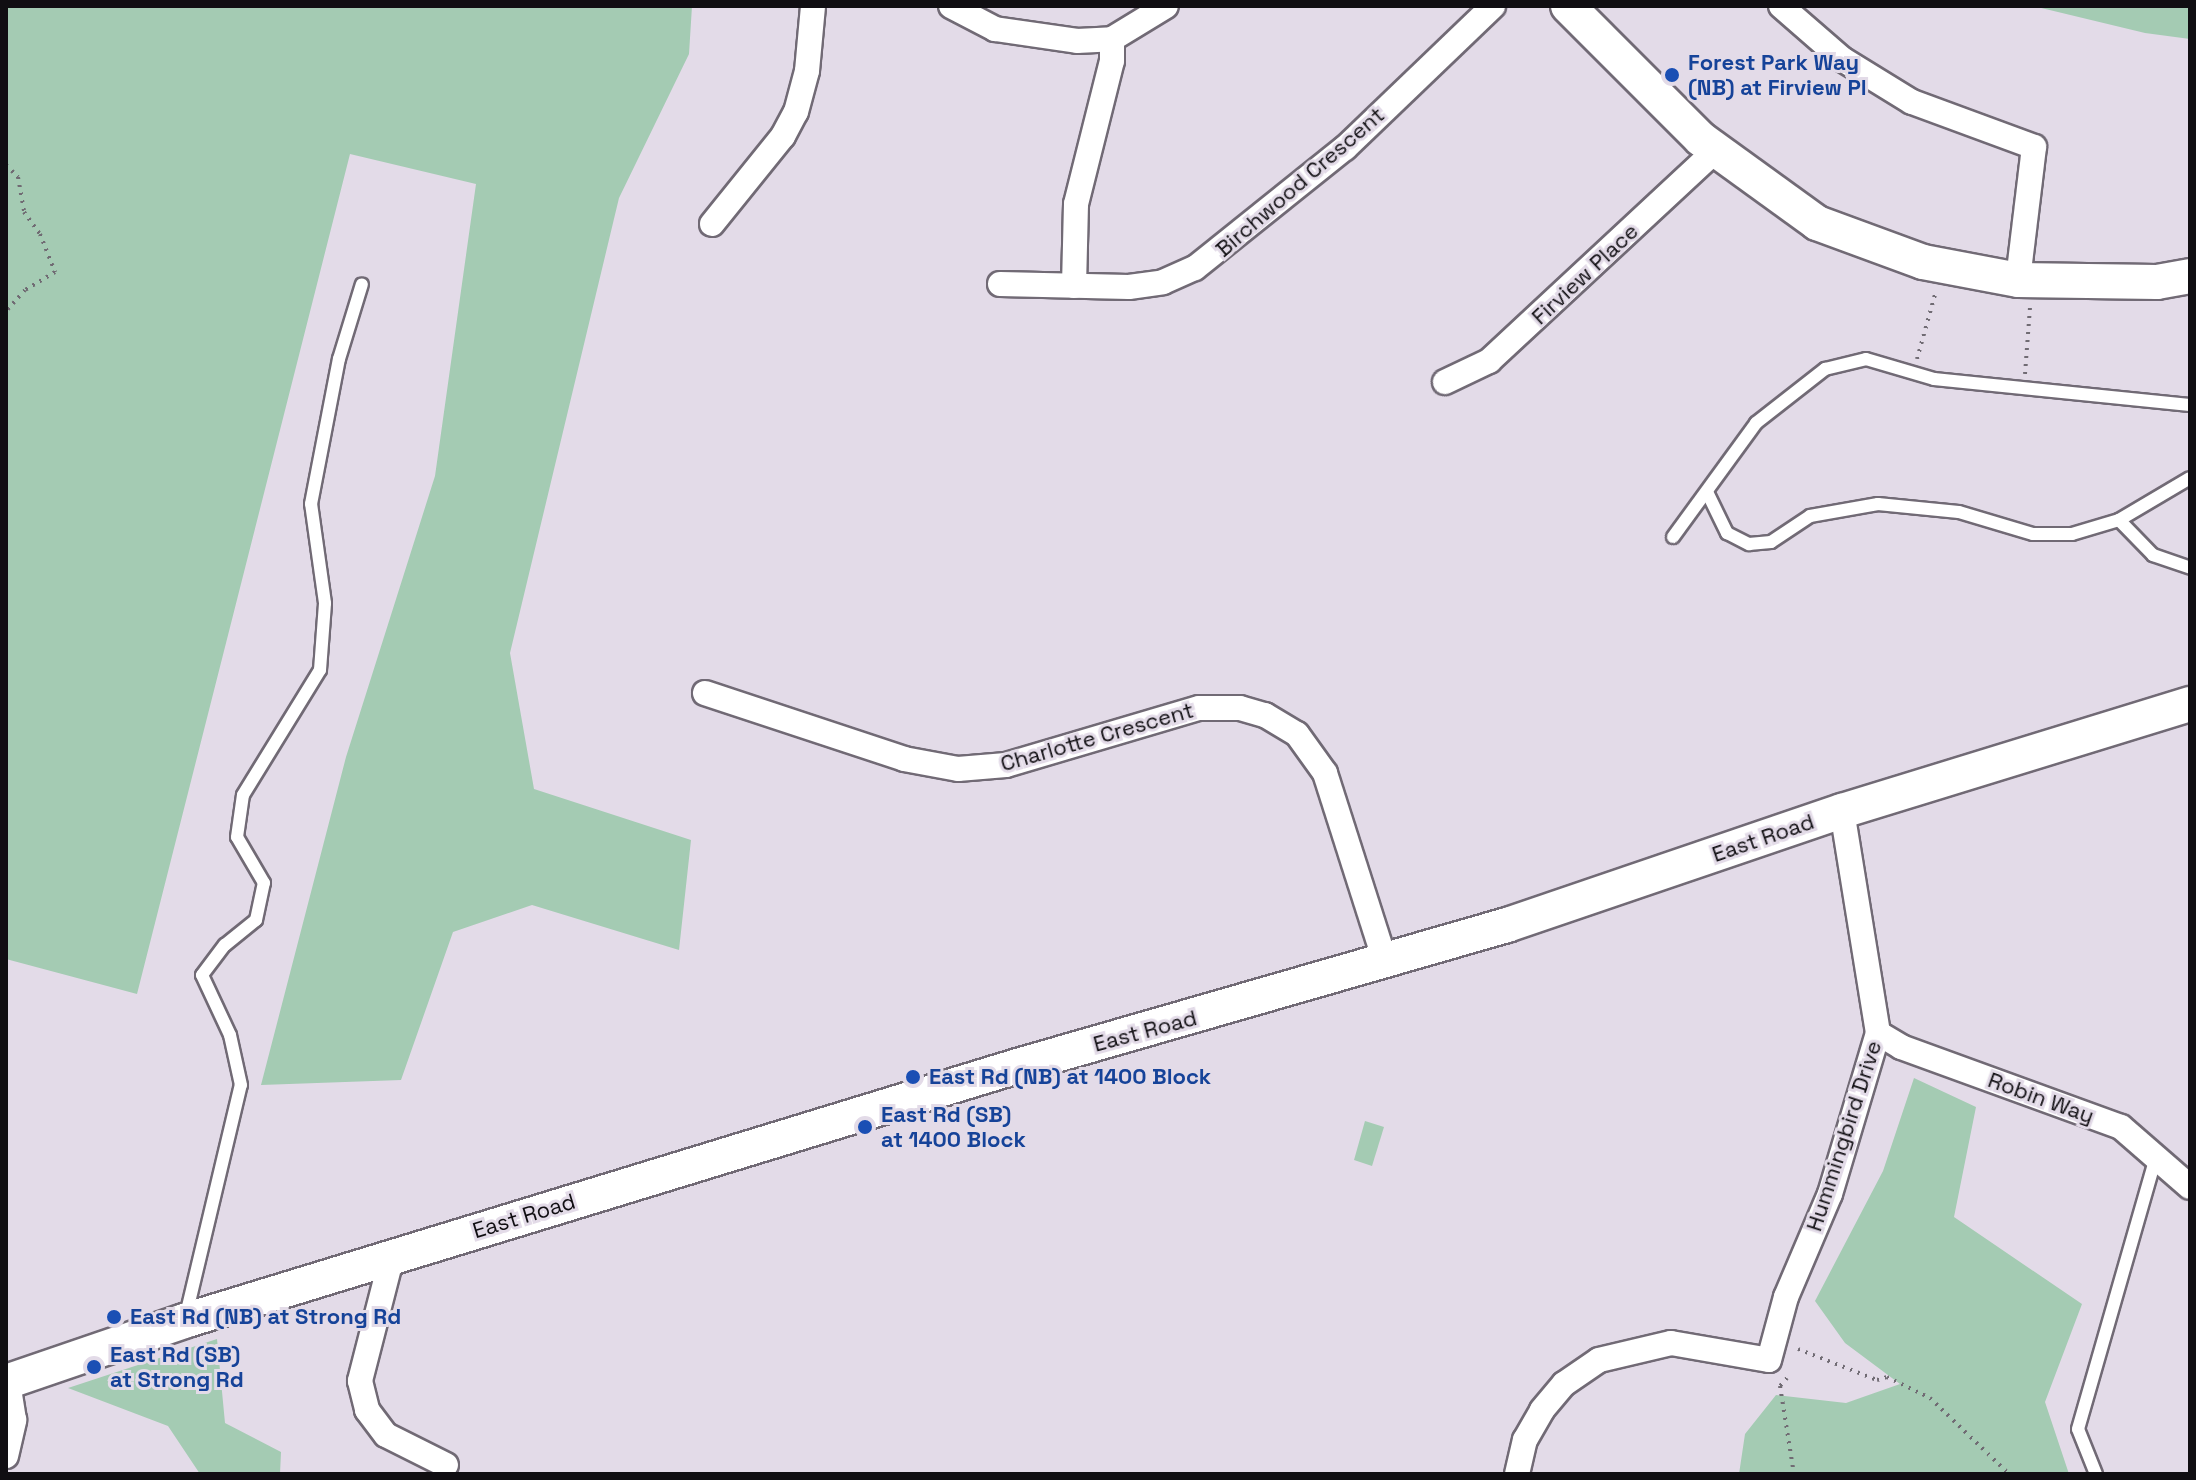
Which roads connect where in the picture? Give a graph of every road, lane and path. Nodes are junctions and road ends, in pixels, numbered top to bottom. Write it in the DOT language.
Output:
graph roads {
  1 [pos="813,6"];
  2 [pos="951,6"];
  3 [pos="1166,6"];
  4 [pos="1493,6"];
  5 [pos="1568,6"];
  6 [pos="1781,6"];
  7 [pos="1112,39"];
  8 [pos="1715,151"];
  9 [pos="6,165"];
  10 [pos="712,224"];
  11 [pos="2190,276"];
  12 [pos="362,284"];
  13 [pos="1000,284"];
  14 [pos="1937,285"];
  15 [pos="1074,286"];
  16 [pos="2025,291"];
  17 [pos="6,311"];
  18 [pos="1913,373"];
  19 [pos="1445,382"];
  20 [pos="2024,389"];
  21 [pos="2190,405"];
  22 [pos="2190,478"];
  23 [pos="1707,492"];
  24 [pos="2119,520"];
  25 [pos="1673,537"];
  26 [pos="2190,568"];
  27 [pos="705,693"];
  28 [pos="2190,704"];
  29 [pos="1842,811"];
  30 [pos="1385,961"];
  31 [pos="1878,1033"];
  32 [pos="2155,1161"];
  33 [pos="2190,1187"];
  34 [pos="392,1256"];
  35 [pos="184,1321"];
  36 [pos="1798,1349"];
  37 [pos="1787,1378"];
  38 [pos="7,1382"];
  39 [pos="6,1456"];
  40 [pos="446,1465"];
  41 [pos="1517,1474"];
  42 [pos="1794,1474"];
  43 [pos="2009,1474"];
  44 [pos="2096,1474"];
  1 -- 10 [label="street"];
  2 -- 7 [label="street"];
  3 -- 7 [label="street"];
  4 -- 15 [label="street, Birchwood Crescent"];
  5 -- 8 [label="main road"];
  6 -- 16 [label="street"];
  7 -- 15 [label="street"];
  8 -- 16 [label="main road"];
  8 -- 19 [label="street, Firview Place"];
  9 -- 17 [label="path"];
  11 -- 16 [label="main road"];
  12 -- 35 [label="lane"];
  13 -- 15 [label="street, Birchwood Crescent"];
  14 -- 18 [label="path"];
  16 -- 20 [label="path"];
  18 -- 20 [label="lane"];
  18 -- 23 [label="lane"];
  20 -- 21 [label="lane"];
  22 -- 24 [label="lane"];
  23 -- 24 [label="lane"];
  23 -- 25 [label="lane"];
  24 -- 26 [label="lane"];
  27 -- 30 [label="street, Charlotte Crescent"];
  28 -- 29 [label="main road, East Road"];
  29 -- 30 [label="main road, East Road"];
  29 -- 31 [label="street, Hummingbird Drive"];
  30 -- 34 [label="main road, East Road"];
  31 -- 32 [label="street, Robin Way"];
  31 -- 41 [label="street, Hummingbird Drive"];
  32 -- 33 [label="street, Robin Way"];
  32 -- 44 [label="lane"];
  34 -- 35 [label="main road, East Road"];
  34 -- 40 [label="street"];
  35 -- 38 [label="main road, East Road"];
  36 -- 43 [label="path"];
  37 -- 42 [label="path"];
  38 -- 39 [label="street"];
}
